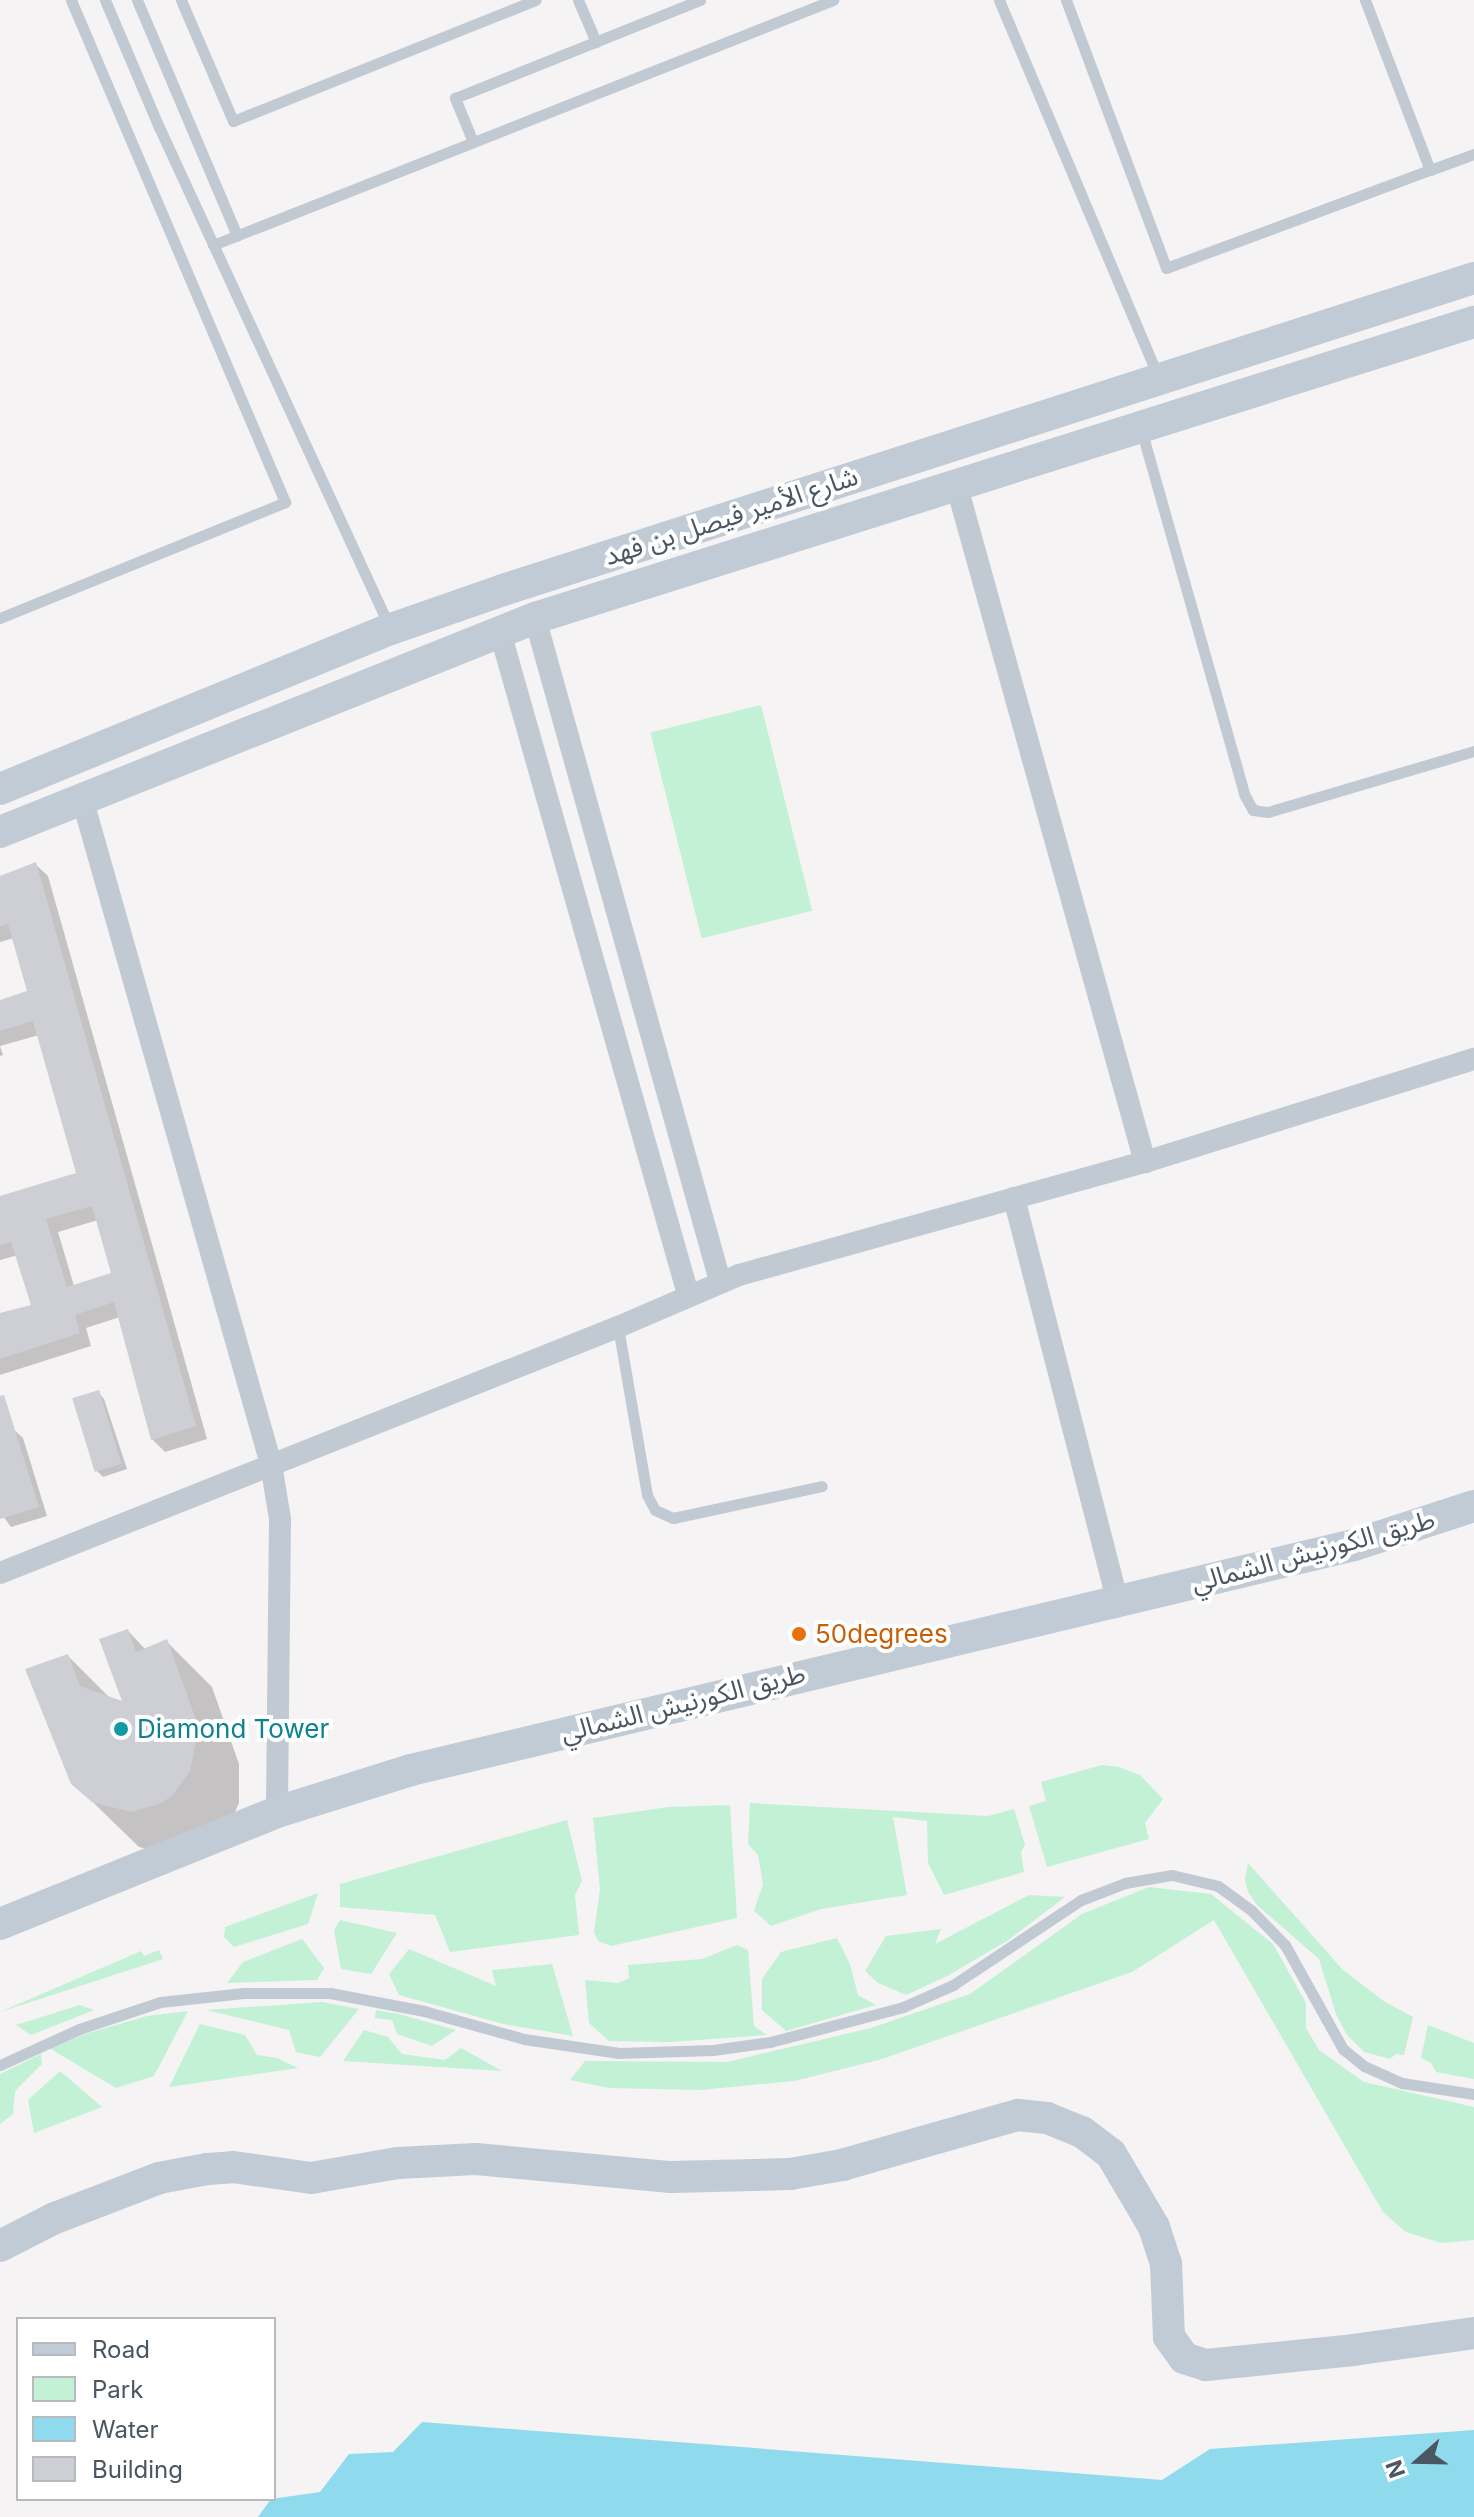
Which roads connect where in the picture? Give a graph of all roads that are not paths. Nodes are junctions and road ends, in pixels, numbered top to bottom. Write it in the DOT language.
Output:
graph roads {
  1 [pos="71,0"];
  2 [pos="105,0"];
  3 [pos="137,0"];
  4 [pos="181,0"];
  5 [pos="536,0"];
  6 [pos="578,0"];
  7 [pos="700,0"];
  8 [pos="999,0"];
  9 [pos="1066,0"];
  10 [pos="1365,0"];
  11 [pos="827,1"];
  12 [pos="596,42"];
  13 [pos="473,142"];
  14 [pos="1474,154"];
  15 [pos="1430,170"];
  16 [pos="237,236"];
  17 [pos="213,245"];
  18 [pos="1474,278"];
  19 [pos="1474,322"];
  20 [pos="1309,330"];
  21 [pos="1320,371"];
  22 [pos="1158,377"];
  23 [pos="1141,428"];
  24 [pos="957,487"];
  25 [pos="0,618"];
  26 [pos="535,618"];
  27 [pos="391,629"];
  28 [pos="500,632"];
  29 [pos="1474,751"];
  30 [pos="0,789"];
  31 [pos="82,798"];
  32 [pos="0,832"];
  33 [pos="1474,1059"];
  34 [pos="1145,1162"];
  35 [pos="1014,1198"];
  36 [pos="720,1281"];
  37 [pos="688,1294"];
  38 [pos="618,1327"];
  39 [pos="271,1464"];
  40 [pos="822,1486"];
  41 [pos="1474,1506"];
  42 [pos="0,1573"];
  43 [pos="1117,1600"];
  44 [pos="277,1812"];
  45 [pos="0,1924"];
  46 [pos="0,2065"];
  47 [pos="1474,2094"];
  48 [pos="0,2246"];
  49 [pos="1474,2333"];
  1 -- 25 [label="lane"];
  2 -- 17 [label="lane"];
  3 -- 16 [label="lane"];
  4 -- 5 [label="lane"];
  6 -- 12 [label="lane"];
  7 -- 12 [label="lane"];
  8 -- 22 [label="lane"];
  9 -- 15 [label="lane"];
  10 -- 15 [label="lane"];
  11 -- 13 [label="lane"];
  12 -- 13 [label="lane"];
  13 -- 16 [label="lane"];
  14 -- 15 [label="lane"];
  16 -- 17 [label="lane"];
  17 -- 27 [label="lane"];
  18 -- 20 [label="main road, شارع الأمير فيصل بن فهد"];
  19 -- 21 [label="main road, شارع الأمير فيصل بن فهد"];
  20 -- 21 [label="main road"];
  20 -- 22 [label="main road, شارع الأمير فيصل بن فهد"];
  21 -- 23 [label="main road, شارع الأمير فيصل بن فهد"];
  22 -- 27 [label="main road, شارع الأمير فيصل بن فهد"];
  23 -- 24 [label="main road, شارع الأمير فيصل بن فهد"];
  23 -- 29 [label="lane"];
  24 -- 26 [label="main road, شارع الأمير فيصل بن فهد"];
  24 -- 34 [label="street"];
  26 -- 28 [label="main road, شارع الأمير فيصل بن فهد"];
  26 -- 36 [label="street"];
  27 -- 30 [label="main road, شارع الأمير فيصل بن فهد"];
  28 -- 31 [label="main road, شارع الأمير فيصل بن فهد"];
  28 -- 37 [label="street"];
  31 -- 32 [label="main road, شارع الأمير فيصل بن فهد"];
  31 -- 39 [label="street"];
  33 -- 34 [label="street"];
  34 -- 35 [label="street"];
  35 -- 36 [label="street"];
  35 -- 43 [label="street"];
  36 -- 37 [label="street"];
  37 -- 38 [label="street"];
  38 -- 39 [label="street"];
  38 -- 40 [label="lane"];
  39 -- 42 [label="street"];
  39 -- 44 [label="street"];
  41 -- 43 [label="main road, طريق الكورنيش الشمالي"];
  43 -- 44 [label="main road, طريق الكورنيش الشمالي"];
  44 -- 45 [label="main road, طريق الكورنيش الشمالي"];
  46 -- 47 [label="lane"];
  48 -- 49 [label="main road"];
}
